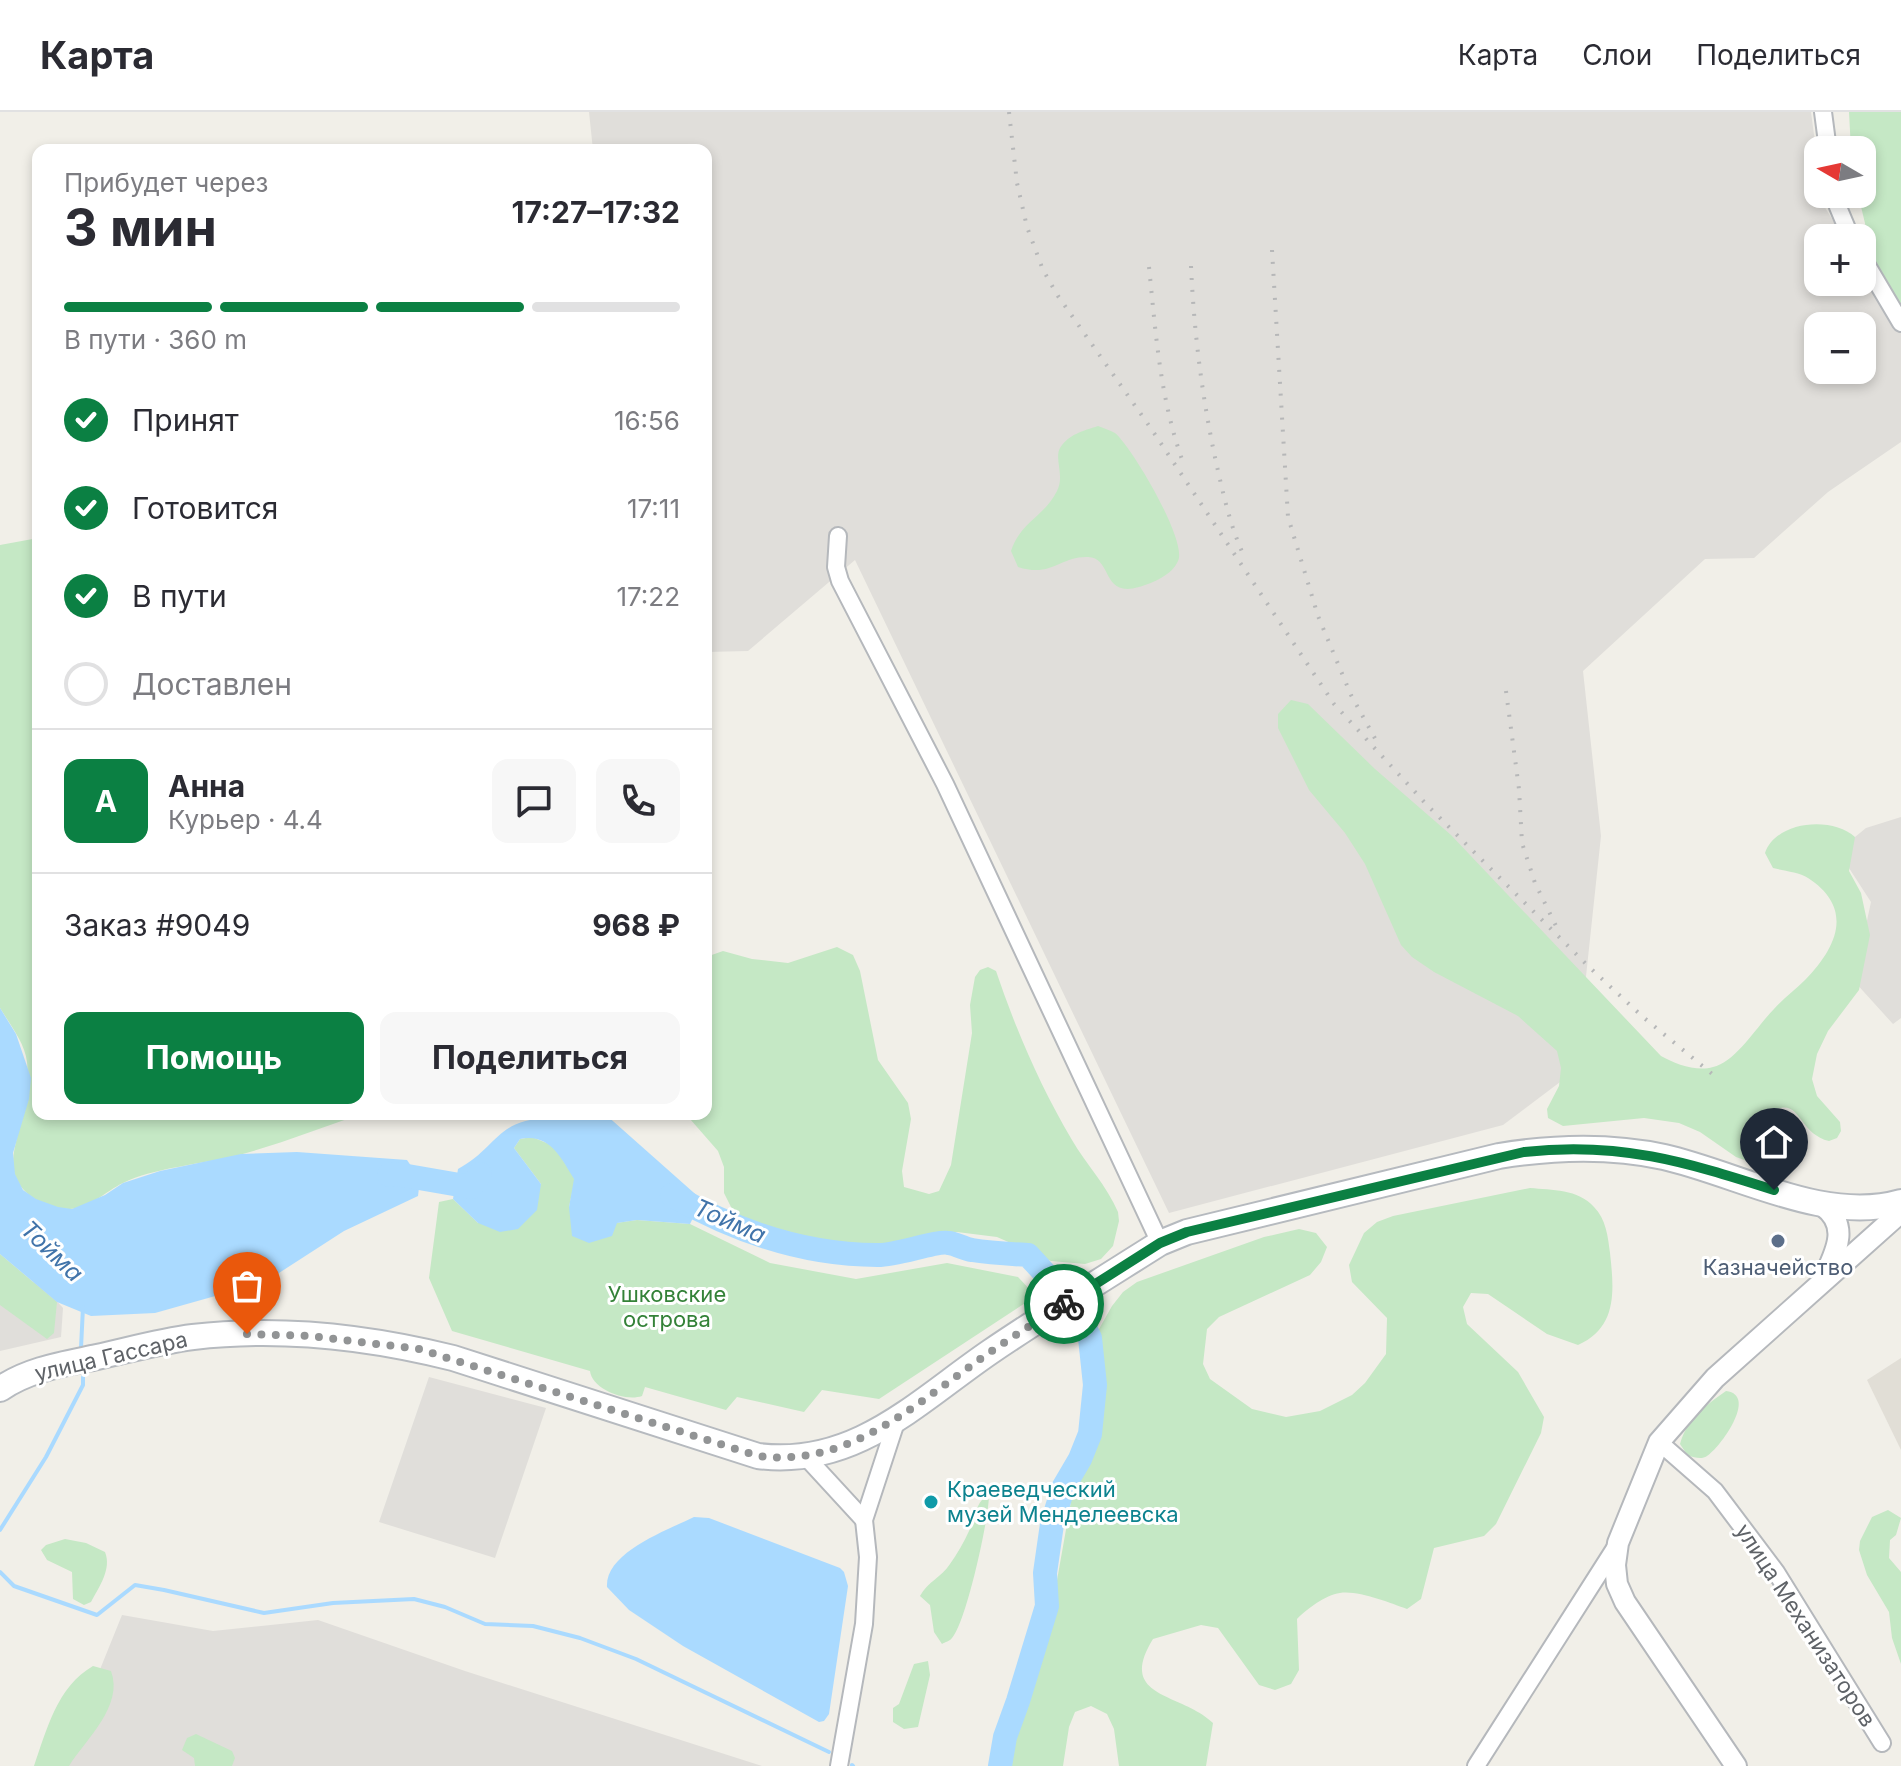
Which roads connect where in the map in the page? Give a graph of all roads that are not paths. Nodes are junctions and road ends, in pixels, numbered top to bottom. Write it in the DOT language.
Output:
graph roads {
  1 [pos="1823,112"];
  2 [pos="1826,136"];
  3 [pos="1876,281"];
  4 [pos="1901,323"];
  5 [pos="838,536"];
  6 [pos="1901,1202"];
  7 [pos="1823,1206"];
  8 [pos="1901,1212"];
  9 [pos="1160,1243"];
  10 [pos="1822,1281"];
  11 [pos="0,1389"];
  12 [pos="897,1419"];
  13 [pos="1659,1442"];
  14 [pos="806,1457"];
  15 [pos="864,1520"];
  16 [pos="1618,1543"];
  17 [pos="1882,1743"];
  18 [pos="839,1766"];
  19 [pos="1476,1766"];
  20 [pos="1736,1766"];
  1 -- 2 [label="street"];
  3 -- 4 [label="street"];
  5 -- 9 [label="street"];
  6 -- 7 [label="main road, улица Гассара"];
  7 -- 9 [label="main road, улица Гассара"];
  7 -- 10 [label="street"];
  8 -- 10 [label="street"];
  9 -- 12 [label="main road, улица Гассара"];
  10 -- 13 [label="street"];
  11 -- 14 [label="main road, улица Гассара"];
  12 -- 14 [label="main road, улица Гассара"];
  12 -- 15 [label="street"];
  13 -- 16 [label="street"];
  13 -- 17 [label="street, улица Механизаторов"];
  14 -- 15 [label="street"];
  15 -- 18 [label="street"];
  16 -- 19 [label="street"];
  16 -- 20 [label="street"];
}
